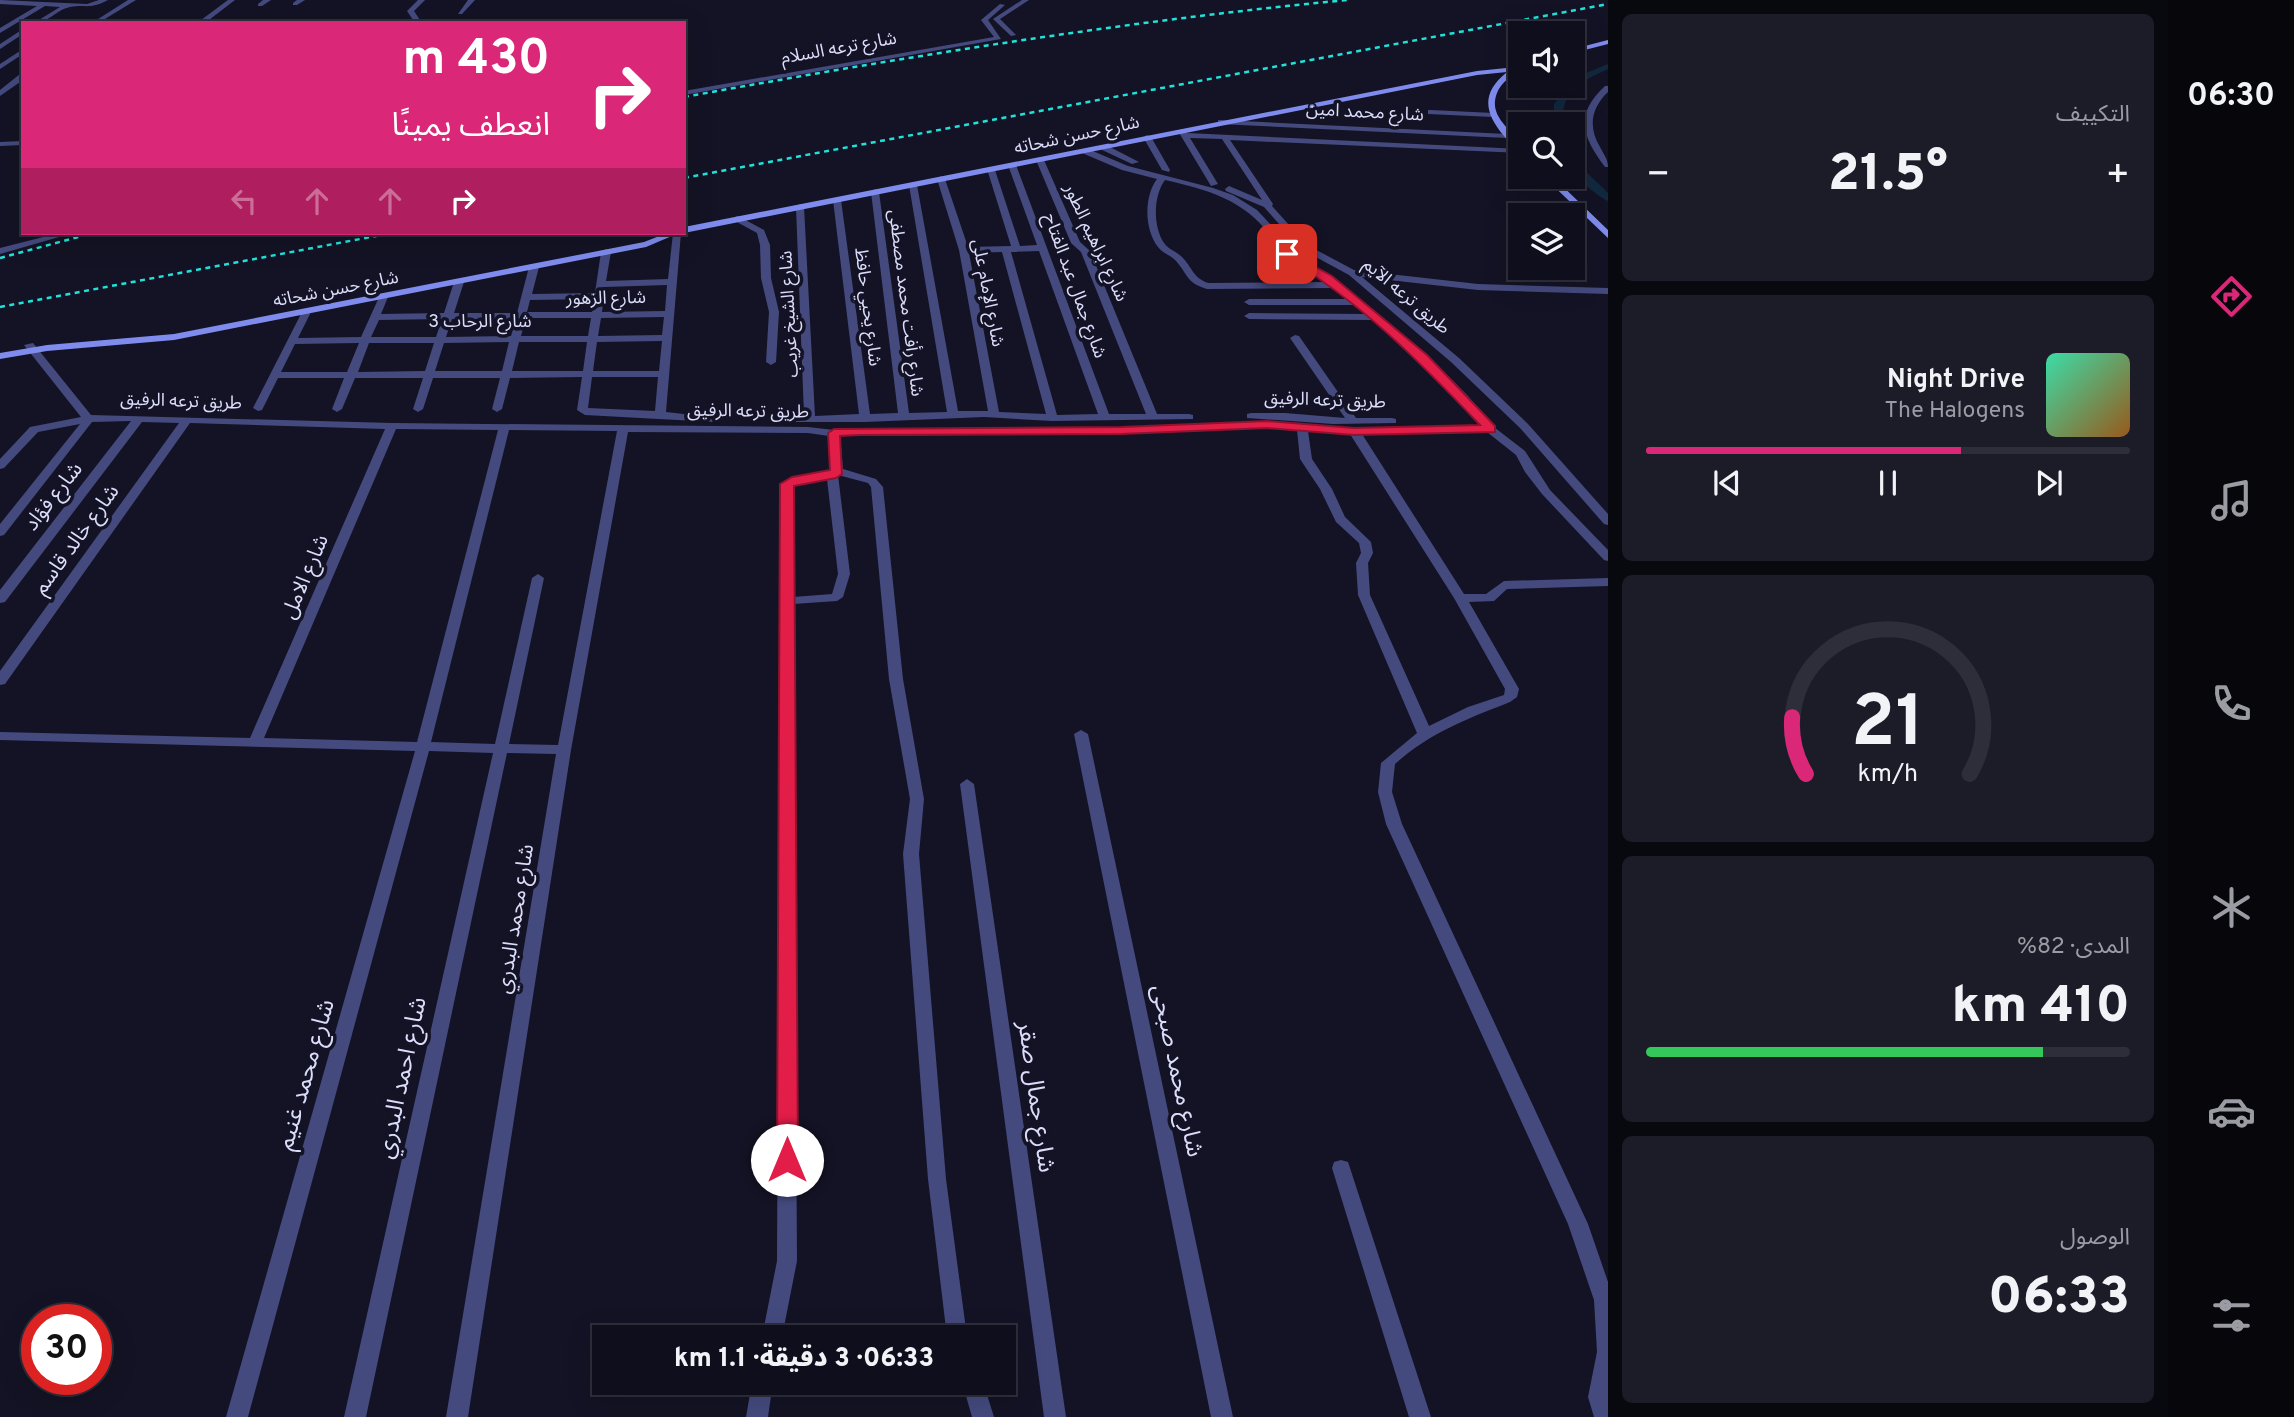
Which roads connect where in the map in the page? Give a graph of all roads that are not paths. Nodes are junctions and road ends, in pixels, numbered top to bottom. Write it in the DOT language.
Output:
graph roads {
  1 [pos="76,0"];
  2 [pos="105,0"];
  3 [pos="133,0"];
  4 [pos="232,0"];
  5 [pos="268,0"];
  6 [pos="422,0"];
  7 [pos="472,0"];
  8 [pos="1011,0"];
  9 [pos="1026,0"];
  10 [pos="17,1"];
  11 [pos="0,2"];
  12 [pos="48,2"];
  13 [pos="67,5"];
  14 [pos="260,5"];
  15 [pos="0,10"];
  16 [pos="460,13"];
  17 [pos="40,21"];
  18 [pos="98,21"];
  19 [pos="203,21"];
  20 [pos="418,21"];
  21 [pos="0,32"];
  22 [pos="21,33"];
  23 [pos="1013,35"];
  24 [pos="1608,42"];
  25 [pos="0,47"];
  26 [pos="1585,48"];
  27 [pos="21,52"];
  28 [pos="0,67"];
  29 [pos="1508,69"];
  30 [pos="1477,73"];
  31 [pos="1508,75"];
  32 [pos="1505,77"];
  33 [pos="21,78"];
  34 [pos="1608,88"];
  35 [pos="686,93"];
  36 [pos="0,94"];
  37 [pos="1431,112"];
  38 [pos="1493,115"];
  39 [pos="1221,122"];
  40 [pos="1183,133"];
  41 [pos="1224,136"];
  42 [pos="1507,136"];
  43 [pos="1147,137"];
  44 [pos="0,144"];
  45 [pos="18,144"];
  46 [pos="1103,147"];
  47 [pos="1508,149"];
  48 [pos="1085,150"];
  49 [pos="0,156"];
  50 [pos="1040,160"];
  51 [pos="1012,165"];
  52 [pos="1608,165"];
  53 [pos="991,169"];
  54 [pos="1165,174"];
  55 [pos="941,179"];
  56 [pos="1214,184"];
  57 [pos="913,185"];
  58 [pos="1560,189"];
  59 [pos="875,192"];
  60 [pos="837,200"];
  61 [pos="800,207"];
  62 [pos="1274,211"];
  63 [pos="738,219"];
  64 [pos="686,230"];
  65 [pos="61,235"];
  66 [pos="664,235"];
  67 [pos="670,235"];
  68 [pos="674,235"];
  69 [pos="1608,235"];
  70 [pos="1043,248"];
  71 [pos="1011,249"];
  72 [pos="964,250"];
  73 [pos="0,251"];
  74 [pos="606,252"];
  75 [pos="534,267"];
  76 [pos="1352,273"];
  77 [pos="459,282"];
  78 [pos="672,282"];
  79 [pos="601,284"];
  80 [pos="1336,285"];
  81 [pos="1608,291"];
  82 [pos="599,296"];
  83 [pos="383,297"];
  84 [pos="527,297"];
  85 [pos="1249,302"];
  86 [pos="1358,302"];
  87 [pos="306,312"];
  88 [pos="669,314"];
  89 [pos="596,315"];
  90 [pos="522,316"];
  91 [pos="1249,316"];
  92 [pos="375,317"];
  93 [pos="448,317"];
  94 [pos="1375,317"];
  95 [pos="667,338"];
  96 [pos="1294,338"];
  97 [pos="516,339"];
  98 [pos="593,339"];
  99 [pos="440,340"];
  100 [pos="292,341"];
  101 [pos="366,341"];
  102 [pos="31,347"];
  103 [pos="0,351"];
  104 [pos="0,356"];
  105 [pos="771,362"];
  106 [pos="506,374"];
  107 [pos="587,374"];
  108 [pos="663,374"];
  109 [pos="275,375"];
  110 [pos="351,375"];
  111 [pos="429,375"];
  112 [pos="258,408"];
  113 [pos="337,409"];
  114 [pos="418,409"];
  115 [pos="497,409"];
  116 [pos="660,414"];
  117 [pos="994,414"];
  118 [pos="953,415"];
  119 [pos="904,417"];
  120 [pos="89,418"];
  121 [pos="1052,418"];
  122 [pos="1105,418"];
  123 [pos="1153,418"];
  124 [pos="138,419"];
  125 [pos="865,419"];
  126 [pos="1481,419"];
  127 [pos="810,420"];
  128 [pos="186,421"];
  129 [pos="392,426"];
  130 [pos="505,426"];
  131 [pos="1354,426"];
  132 [pos="623,428"];
  133 [pos="1303,428"];
  134 [pos="1490,429"];
  135 [pos="834,433"];
  136 [pos="0,466"];
  137 [pos="834,473"];
  138 [pos="1608,521"];
  139 [pos="0,531"];
  140 [pos="1608,557"];
  141 [pos="538,578"];
  142 [pos="1608,582"];
  143 [pos="1460,598"];
  144 [pos="0,599"];
  145 [pos="787,601"];
  146 [pos="0,681"];
  147 [pos="1082,734"];
  148 [pos="1425,734"];
  149 [pos="0,736"];
  150 [pos="256,743"];
  151 [pos="424,747"];
  152 [pos="499,749"];
  153 [pos="564,750"];
  154 [pos="967,784"];
  155 [pos="1341,1168"];
  156 [pos="774,1325"];
  157 [pos="955,1325"];
  158 [pos="761,1395"];
  159 [pos="976,1395"];
  160 [pos="237,1417"];
  161 [pos="355,1417"];
  162 [pos="457,1417"];
  163 [pos="757,1417"];
  164 [pos="983,1417"];
  165 [pos="1055,1417"];
  166 [pos="1222,1417"];
  167 [pos="1420,1417"];
  168 [pos="1605,1417"];
  1 -- 13 [label="street"];
  2 -- 13 [label="street"];
  3 -- 18 [label="street"];
  4 -- 19 [label="street"];
  5 -- 14 [label="street"];
  6 -- 20 [label="street"];
  7 -- 16 [label="street"];
  8 -- 35 [label="street, شارع ترعه السلام"];
  9 -- 23 [label="street"];
  10 -- 11 [label="street"];
  10 -- 12 [label="street"];
  10 -- 15 [label="street"];
  12 -- 13 [label="street"];
  12 -- 21 [label="street"];
  13 -- 17 [label="street"];
  21 -- 22 [label="street"];
  22 -- 25 [label="street"];
  24 -- 26 [label="main road"];
  27 -- 28 [label="street"];
  29 -- 30 [label="main road, شارع حسن شحاته"];
  30 -- 32 [label="main road, شارع حسن شحاته"];
  30 -- 39 [label="main road, شارع حسن شحاته"];
  31 -- 32 [label="main road"];
  32 -- 38 [label="main road"];
  33 -- 36 [label="street"];
  34 -- 52 [label="street"];
  37 -- 38 [label="street"];
  38 -- 42 [label="main road"];
  39 -- 40 [label="main road, شارع حسن شحاته"];
  39 -- 42 [label="street, شارع محمد امين"];
  40 -- 41 [label="street"];
  40 -- 43 [label="main road, شارع حسن شحاته"];
  40 -- 56 [label="street"];
  41 -- 47 [label="street"];
  41 -- 62 [label="street"];
  43 -- 46 [label="main road, شارع حسن شحاته"];
  43 -- 54 [label="street"];
  44 -- 45 [label="street"];
  45 -- 49 [label="street"];
  46 -- 48 [label="main road, شارع حسن شحاته"];
  46 -- 54 [label="street, طريق ترعه الآيم"];
  48 -- 50 [label="main road, شارع حسن شحاته"];
  48 -- 54 [label="street, طريق ترعه الآيم"];
  50 -- 51 [label="main road, شارع حسن شحاته"];
  50 -- 123 [label="street, شارع ابراهيم الطور"];
  51 -- 53 [label="main road, شارع حسن شحاته"];
  51 -- 70 [label="street, شارع جمال عبد الفتاح"];
  53 -- 55 [label="main road, شارع حسن شحاته"];
  53 -- 71 [label="street"];
  54 -- 56 [label="street, طريق ترعه الآيم"];
  54 -- 80 [label="street, طريق ترعه الآيم"];
  54 -- 80 [label="street"];
  55 -- 57 [label="main road, شارع حسن شحاته"];
  55 -- 72 [label="street, شارع الإمام على"];
  56 -- 62 [label="street, طريق ترعه الآيم"];
  57 -- 59 [label="main road, شارع حسن شحاته"];
  57 -- 118 [label="street"];
  58 -- 69 [label="main road"];
  59 -- 60 [label="main road, شارع حسن شحاته"];
  59 -- 119 [label="street, شارع رأفت محمد مصطفى"];
  60 -- 61 [label="main road, شارع حسن شحاته"];
  60 -- 125 [label="street, شارع يحيي حافظ"];
  61 -- 63 [label="main road, شارع حسن شحاته"];
  61 -- 127 [label="street, شارع الشيخ غريب"];
  62 -- 76 [label="street, طريق ترعه الآيم"];
  63 -- 64 [label="main road, شارع حسن شحاته"];
  63 -- 105 [label="street"];
  65 -- 73 [label="street"];
  66 -- 102 [label="main road, شارع حسن شحاته"];
  67 -- 74 [label="main road, شارع حسن شحاته"];
  68 -- 78 [label="street"];
  70 -- 71 [label="street"];
  70 -- 122 [label="street, شارع جمال عبد الفتاح"];
  71 -- 72 [label="street"];
  71 -- 121 [label="street"];
  72 -- 117 [label="street, شارع الإمام على"];
  74 -- 75 [label="main road, شارع حسن شحاته"];
  74 -- 79 [label="street"];
  75 -- 77 [label="main road, شارع حسن شحاته"];
  75 -- 84 [label="street"];
  76 -- 81 [label="street"];
  76 -- 138 [label="street, طريق ترعه الآيم"];
  77 -- 83 [label="main road, شارع حسن شحاته"];
  77 -- 93 [label="street"];
  78 -- 79 [label="street"];
  78 -- 88 [label="street"];
  79 -- 82 [label="street"];
  80 -- 86 [label="street, طريق ترعه الآيم"];
  82 -- 84 [label="street"];
  82 -- 89 [label="street"];
  83 -- 87 [label="main road, شارع حسن شحاته"];
  83 -- 92 [label="street"];
  84 -- 90 [label="street"];
  85 -- 86 [label="street"];
  86 -- 94 [label="street, طريق ترعه الآيم"];
  87 -- 100 [label="street"];
  87 -- 102 [label="main road, شارع حسن شحاته"];
  88 -- 89 [label="street, شارع الزهور"];
  88 -- 95 [label="street"];
  89 -- 90 [label="street, شارع الزهور"];
  89 -- 98 [label="street"];
  90 -- 93 [label="street, شارع الزهور"];
  90 -- 97 [label="street"];
  91 -- 94 [label="street"];
  92 -- 93 [label="street, شارع الزهور"];
  92 -- 101 [label="street"];
  93 -- 99 [label="street"];
  94 -- 126 [label="street, طريق ترعه الآيم"];
  95 -- 98 [label="street, شارع الرحاب 3"];
  95 -- 108 [label="street"];
  96 -- 131 [label="street"];
  97 -- 98 [label="street, شارع الرحاب 3"];
  97 -- 99 [label="street, شارع الرحاب 3"];
  97 -- 106 [label="street"];
  98 -- 107 [label="street"];
  99 -- 101 [label="street, شارع الرحاب 3"];
  99 -- 111 [label="street"];
  100 -- 101 [label="street, شارع الرحاب 3"];
  100 -- 109 [label="street"];
  101 -- 110 [label="street"];
  102 -- 103 [label="main road, شارع حسن شحاته"];
  102 -- 104 [label="main road, شارع حسن شحاته"];
  102 -- 120 [label="street"];
  106 -- 107 [label="street"];
  106 -- 111 [label="street"];
  106 -- 115 [label="street"];
  107 -- 108 [label="street"];
  107 -- 116 [label="street, طريق ترعه الرفيق"];
  108 -- 116 [label="street"];
  109 -- 110 [label="street"];
  109 -- 112 [label="street"];
  110 -- 111 [label="street"];
  110 -- 113 [label="street"];
  111 -- 114 [label="street"];
  116 -- 127 [label="street, طريق ترعه الرفيق"];
  117 -- 118 [label="street, طريق ترعه الرفيق"];
  117 -- 121 [label="street, طريق ترعه الرفيق"];
  118 -- 119 [label="street, طريق ترعه الرفيق"];
  119 -- 125 [label="street, طريق ترعه الرفيق"];
  120 -- 124 [label="street, طريق ترعه الرفيق"];
  120 -- 136 [label="street, طريق ترعه الرفيق"];
  120 -- 139 [label="street"];
  121 -- 122 [label="street, طريق ترعه الرفيق"];
  122 -- 123 [label="street, طريق ترعه الرفيق"];
  123 -- 131 [label="street, طريق ترعه الرفيق"];
  124 -- 128 [label="street, طريق ترعه الرفيق"];
  124 -- 144 [label="street, شارع فؤاد"];
  125 -- 127 [label="street, طريق ترعه الرفيق"];
  126 -- 131 [label="street, طريق ترعه الرفيق"];
  126 -- 134 [label="street, طريق ترعه الآيم"];
  128 -- 129 [label="street, طريق ترعه الرفيق"];
  128 -- 146 [label="street, شارع خالد قاسم"];
  129 -- 130 [label="street, طريق ترعه الرفيق"];
  129 -- 150 [label="street, شارع الامل"];
  130 -- 132 [label="street, طريق ترعه الرفيق"];
  130 -- 151 [label="street, شارع محمد غنيم"];
  131 -- 133 [label="street, طريق ترعه الرفيق"];
  131 -- 134 [label="street, طريق ترعه الرفيق"];
  131 -- 143 [label="street"];
  132 -- 135 [label="street, طريق ترعه الرفيق"];
  132 -- 153 [label="street, شارع محمد البدري"];
  133 -- 135 [label="street, طريق ترعه الرفيق"];
  133 -- 148 [label="street"];
  134 -- 140 [label="street, طريق ترعه الآيم"];
  135 -- 137 [label="street"];
  137 -- 145 [label="street"];
  137 -- 145 [label="street"];
  137 -- 157 [label="street"];
  141 -- 152 [label="street, شارع احمد البدري"];
  142 -- 143 [label="street"];
  143 -- 148 [label="street"];
  145 -- 156 [label="street"];
  147 -- 166 [label="street, شارع محمد صبحى"];
  148 -- 168 [label="street"];
  149 -- 150 [label="street"];
  150 -- 151 [label="street"];
  151 -- 152 [label="street"];
  151 -- 160 [label="street, شارع محمد غنيم"];
  152 -- 153 [label="street"];
  152 -- 161 [label="street, شارع احمد البدري"];
  153 -- 162 [label="street, شارع محمد البدري"];
  154 -- 165 [label="street, شارع جمال صقر"];
  155 -- 167 [label="street"];
  158 -- 163 [label="street"];
  159 -- 164 [label="street"];
}
